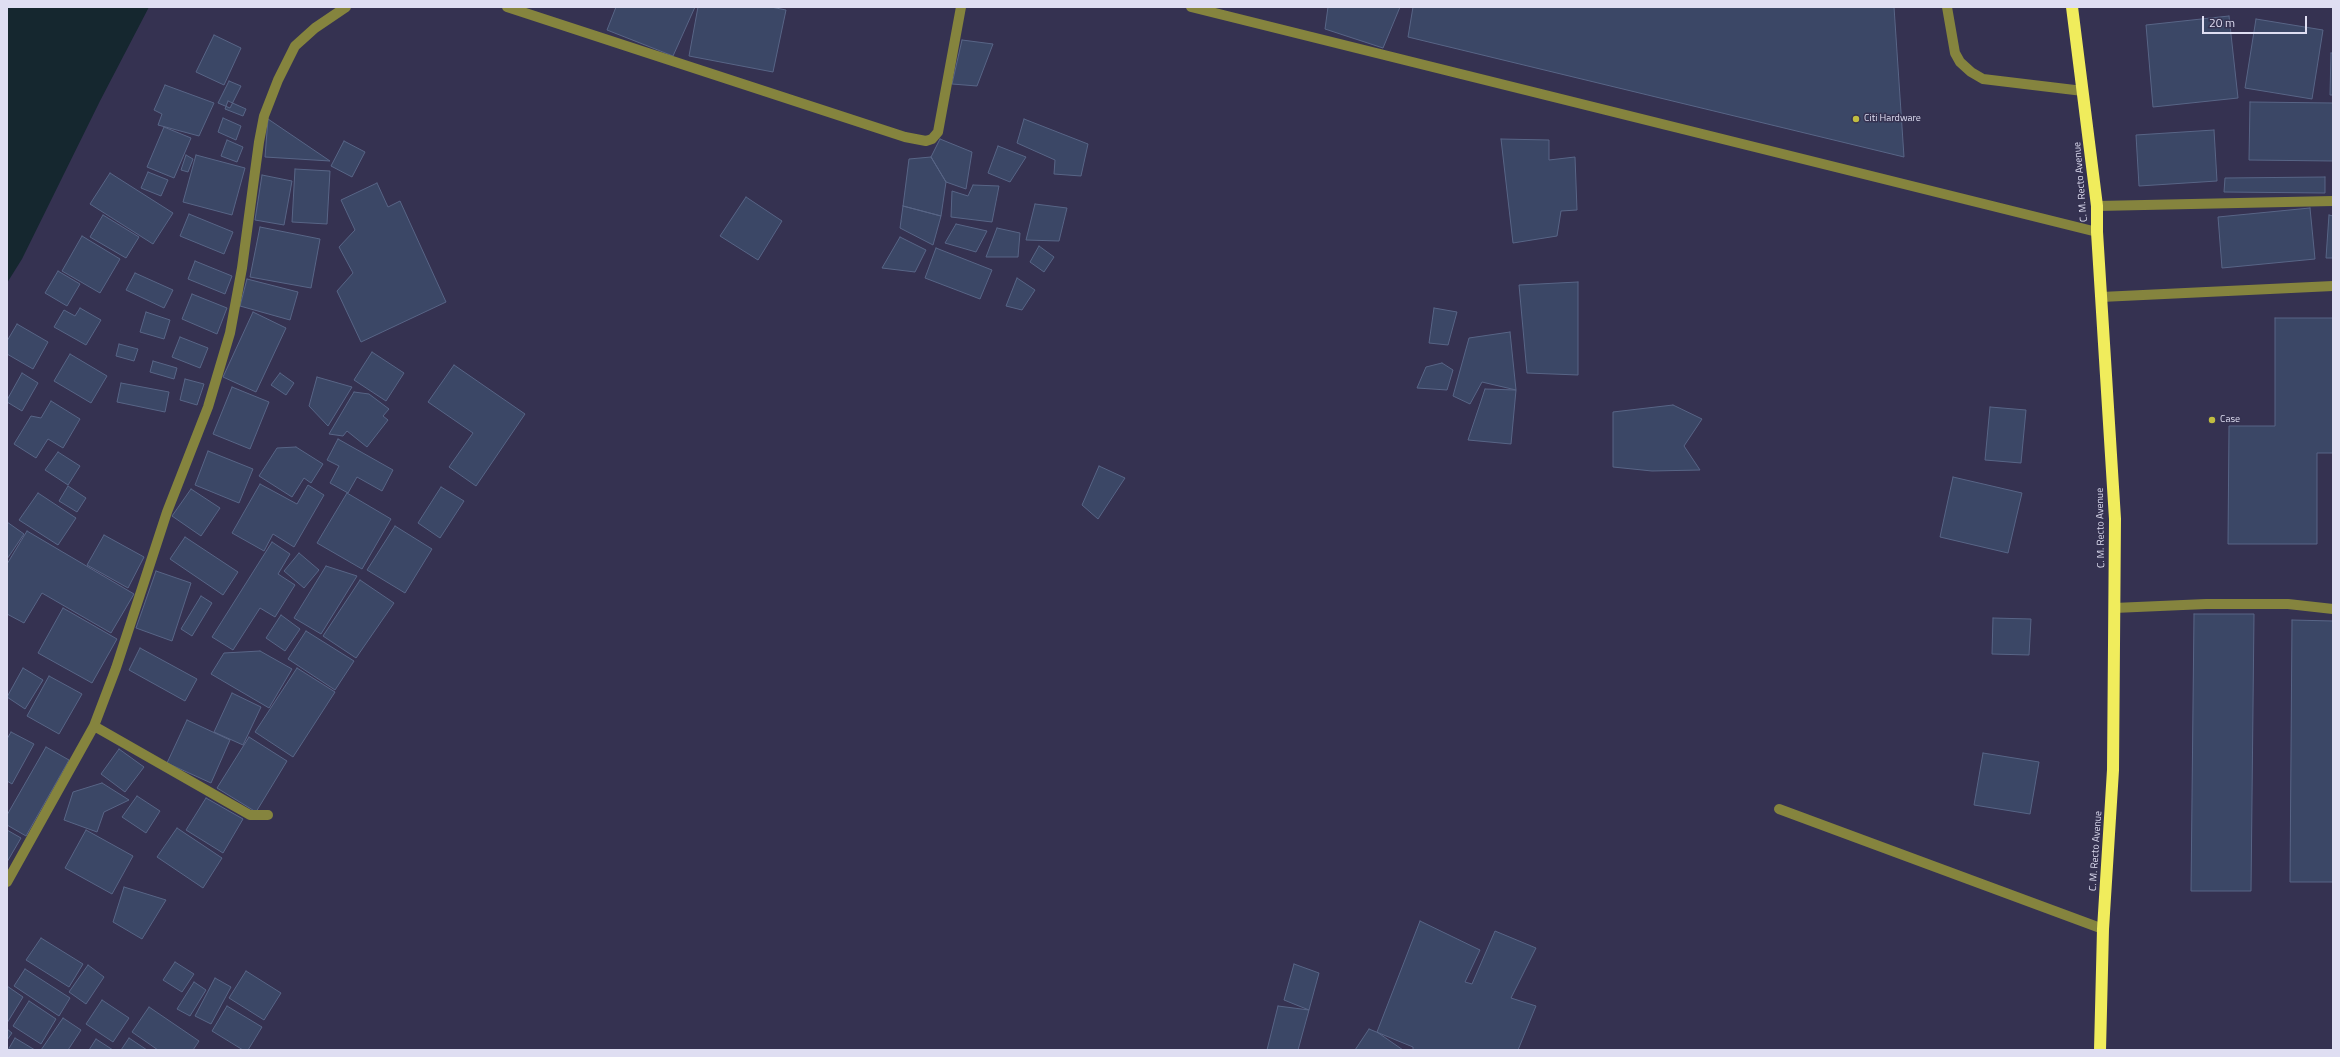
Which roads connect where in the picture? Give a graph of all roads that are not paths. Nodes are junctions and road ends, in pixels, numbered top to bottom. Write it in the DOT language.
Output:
graph roads {
  1 [pos="346,7"];
  2 [pos="507,7"];
  3 [pos="961,7"];
  4 [pos="1193,7"];
  5 [pos="1947,7"];
  6 [pos="2072,7"];
  7 [pos="2083,91"];
  8 [pos="2333,201"];
  9 [pos="2097,206"];
  10 [pos="2097,232"];
  11 [pos="2333,286"];
  12 [pos="2101,297"];
  13 [pos="2114,608"];
  14 [pos="2333,609"];
  15 [pos="94,726"];
  16 [pos="1779,809"];
  17 [pos="268,815"];
  18 [pos="7,882"];
  19 [pos="2103,930"];
  20 [pos="2100,1050"];
  1 -- 15 [label="street"];
  2 -- 3 [label="street"];
  4 -- 10 [label="street"];
  5 -- 7 [label="street"];
  6 -- 7 [label="highway, C. M. Recto Avenue"];
  7 -- 9 [label="highway, C. M. Recto Avenue"];
  8 -- 9 [label="street"];
  9 -- 10 [label="highway, C. M. Recto Avenue"];
  10 -- 12 [label="highway, C. M. Recto Avenue"];
  11 -- 12 [label="street"];
  12 -- 13 [label="highway, C. M. Recto Avenue"];
  13 -- 14 [label="street"];
  13 -- 19 [label="highway, C. M. Recto Avenue"];
  15 -- 17 [label="street"];
  15 -- 18 [label="street"];
  16 -- 19 [label="street"];
  19 -- 20 [label="highway, C. M. Recto Avenue"];
}
